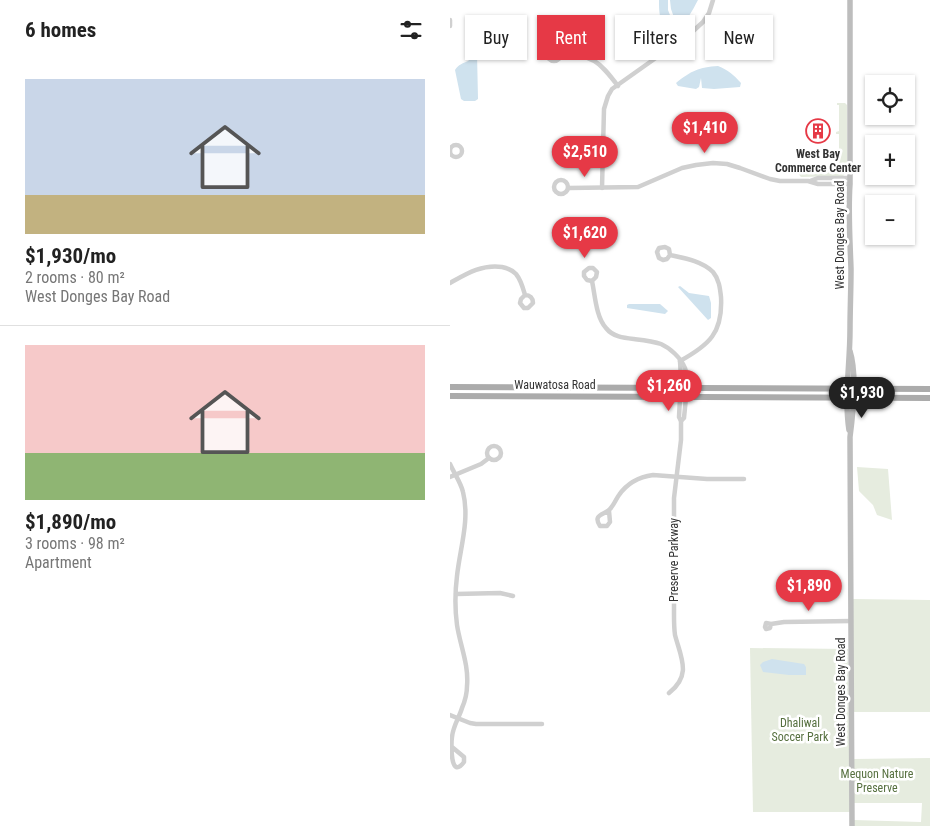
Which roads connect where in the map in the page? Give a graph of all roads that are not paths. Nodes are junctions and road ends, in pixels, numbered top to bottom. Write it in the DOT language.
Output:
graph roads {
  1 [pos="713,0"];
  2 [pos="850,0"];
  3 [pos="450,20"];
  4 [pos="450,26"];
  5 [pos="592,60"];
  6 [pos="618,86"];
  7 [pos="850,181"];
  8 [pos="568,188"];
  9 [pos="602,188"];
  10 [pos="670,254"];
  11 [pos="592,281"];
  12 [pos="450,283"];
  13 [pos="525,295"];
  14 [pos="680,361"];
  15 [pos="450,387"];
  16 [pos="683,388"];
  17 [pos="930,389"];
  18 [pos="850,393"];
  19 [pos="450,396"];
  20 [pos="682,397"];
  21 [pos="930,398"];
  22 [pos="489,458"];
  23 [pos="450,464"];
  24 [pos="453,476"];
  25 [pos="676,477"];
  26 [pos="744,479"];
  27 [pos="609,511"];
  28 [pos="456,594"];
  29 [pos="513,596"];
  30 [pos="851,621"];
  31 [pos="771,624"];
  32 [pos="669,693"];
  33 [pos="450,715"];
  34 [pos="458,718"];
  35 [pos="542,724"];
  36 [pos="452,747"];
  37 [pos="852,826"];
  1 -- 6 [label="street"];
  2 -- 7 [label="street, West Donges Bay Road"];
  3 -- 4 [label="street"];
  5 -- 6 [label="street"];
  6 -- 9 [label="street"];
  7 -- 9 [label="street"];
  7 -- 18 [label="street, West Donges Bay Road"];
  8 -- 9 [label="street"];
  10 -- 14 [label="street"];
  11 -- 14 [label="street"];
  12 -- 13 [label="street"];
  14 -- 16 [label="street, Preserve Parkway"];
  15 -- 16 [label="main road, Wauwatosa Road"];
  16 -- 18 [label="main road, Wauwatosa Road"];
  16 -- 20 [label="street, Preserve Parkway"];
  17 -- 18 [label="main road, Wauwatosa Road"];
  18 -- 20 [label="main road, Wauwatosa Road"];
  18 -- 21 [label="main road, Wauwatosa Road"];
  18 -- 30 [label="street, West Donges Bay Road"];
  19 -- 20 [label="main road, Wauwatosa Road"];
  20 -- 25 [label="street, Preserve Parkway"];
  22 -- 24 [label="street"];
  23 -- 24 [label="street"];
  24 -- 28 [label="street"];
  25 -- 26 [label="street"];
  25 -- 27 [label="street"];
  25 -- 32 [label="street, Preserve Parkway"];
  28 -- 29 [label="street"];
  28 -- 34 [label="street"];
  30 -- 31 [label="street"];
  30 -- 37 [label="street, West Donges Bay Road"];
  33 -- 34 [label="street"];
  34 -- 35 [label="street"];
  34 -- 36 [label="street"];
}
